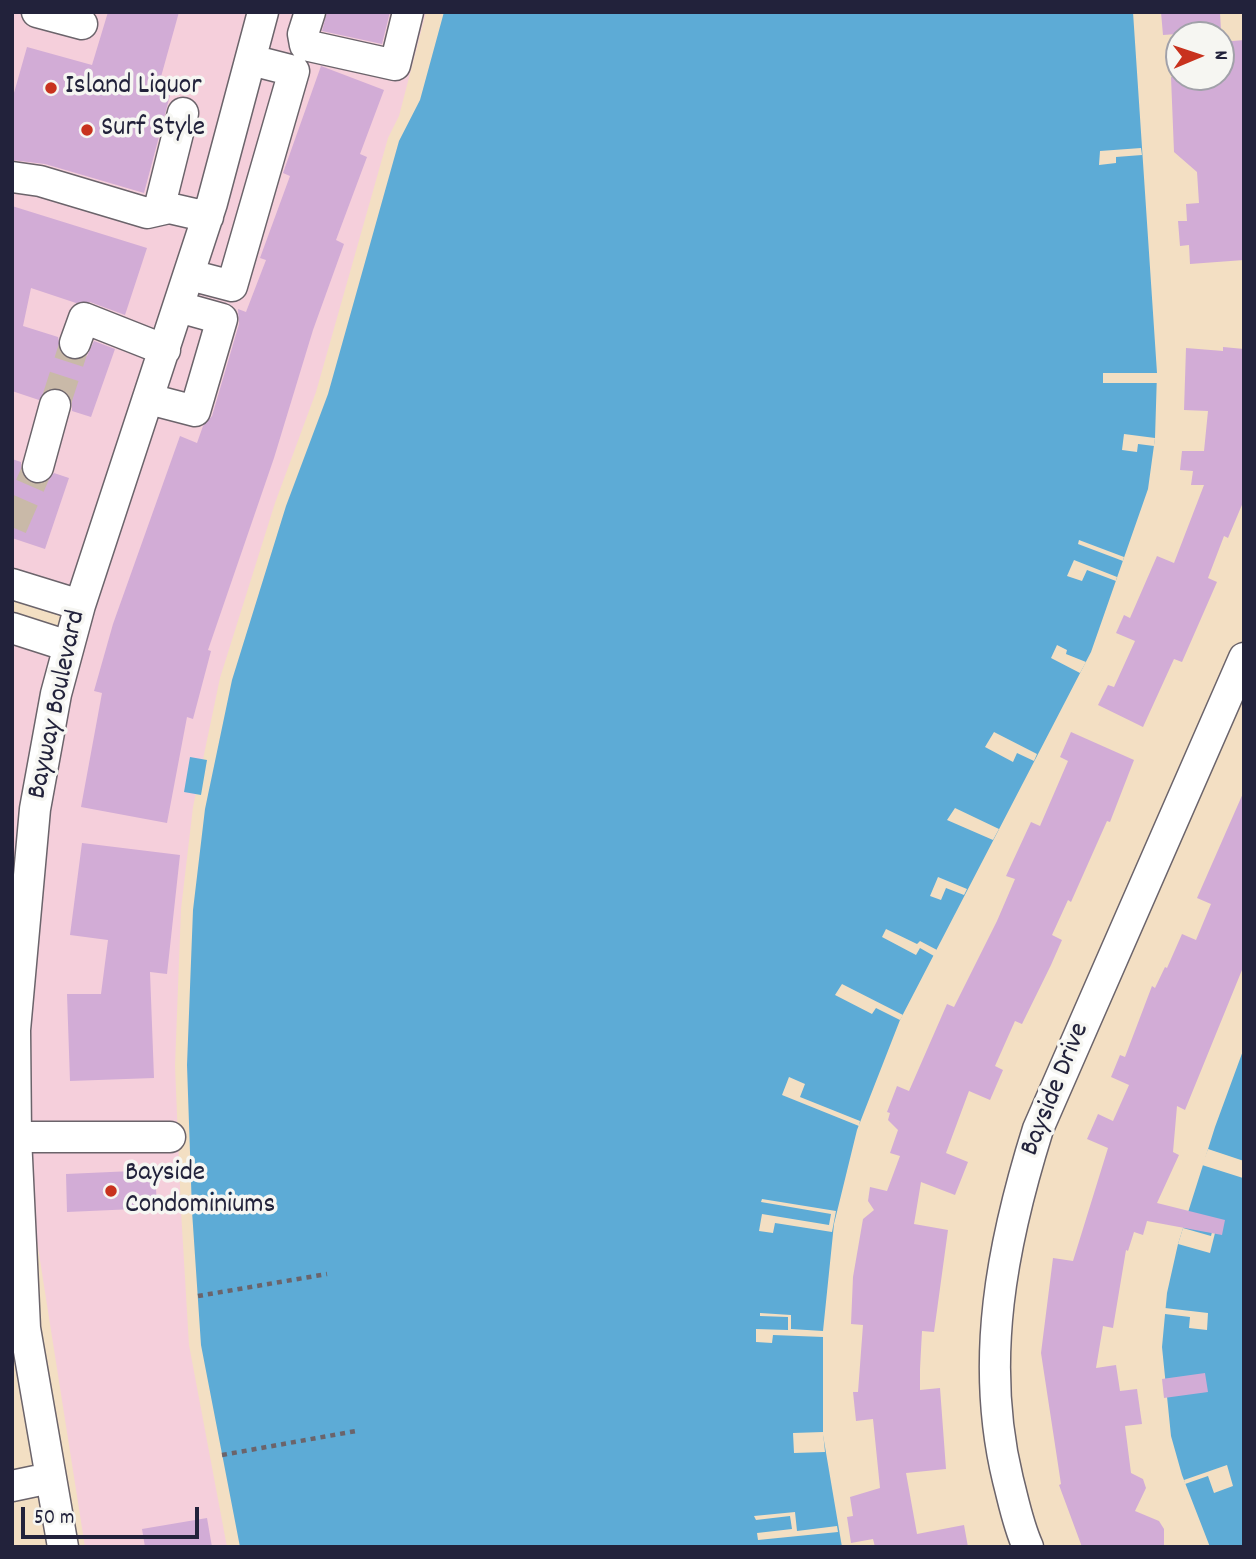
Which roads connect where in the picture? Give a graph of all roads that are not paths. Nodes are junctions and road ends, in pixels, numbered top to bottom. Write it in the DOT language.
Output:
graph roads {
  1 [pos="37,12"];
  2 [pos="408,12"];
  3 [pos="261,18"];
  4 [pos="307,23"];
  5 [pos="82,24"];
  6 [pos="251,60"];
  7 [pos="183,113"];
  8 [pos="12,177"];
  9 [pos="159,209"];
  10 [pos="208,218"];
  11 [pos="190,275"];
  12 [pos="179,307"];
  13 [pos="75,343"];
  14 [pos="165,350"];
  15 [pos="149,399"];
  16 [pos="55,405"];
  17 [pos="38,467"];
  18 [pos="12,584"];
  19 [pos="80,606"];
  20 [pos="12,628"];
  21 [pos="68,646"];
  22 [pos="1244,658"];
  23 [pos="17,931"];
  24 [pos="14,1137"];
  25 [pos="170,1137"];
  26 [pos="50,1478"];
  27 [pos="12,1486"];
  28 [pos="63,1547"];
  29 [pos="1028,1547"];
  1 -- 5 [label="street"];
  2 -- 4 [label="street"];
  3 -- 4 [label="street"];
  3 -- 6 [label="street, Bayway Boulevard"];
  6 -- 10 [label="street, Bayway Boulevard"];
  6 -- 11 [label="street"];
  7 -- 9 [label="street"];
  8 -- 9 [label="street"];
  9 -- 10 [label="street"];
  10 -- 11 [label="street, Bayway Boulevard"];
  11 -- 12 [label="street, Bayway Boulevard"];
  12 -- 14 [label="street, Bayway Boulevard"];
  12 -- 15 [label="street"];
  13 -- 14 [label="street"];
  14 -- 15 [label="street, Bayway Boulevard"];
  15 -- 19 [label="street, Bayway Boulevard"];
  16 -- 17 [label="street"];
  18 -- 19 [label="street"];
  19 -- 21 [label="street, Bayway Boulevard"];
  20 -- 21 [label="street"];
  21 -- 23 [label="street, Bayway Boulevard"];
  22 -- 29 [label="street, Bayside Drive"];
  23 -- 24 [label="street, Bayway Boulevard"];
  24 -- 25 [label="street"];
  24 -- 26 [label="street, Bayway Boulevard"];
  26 -- 27 [label="street"];
  26 -- 28 [label="street, Bayway Boulevard"];
}
